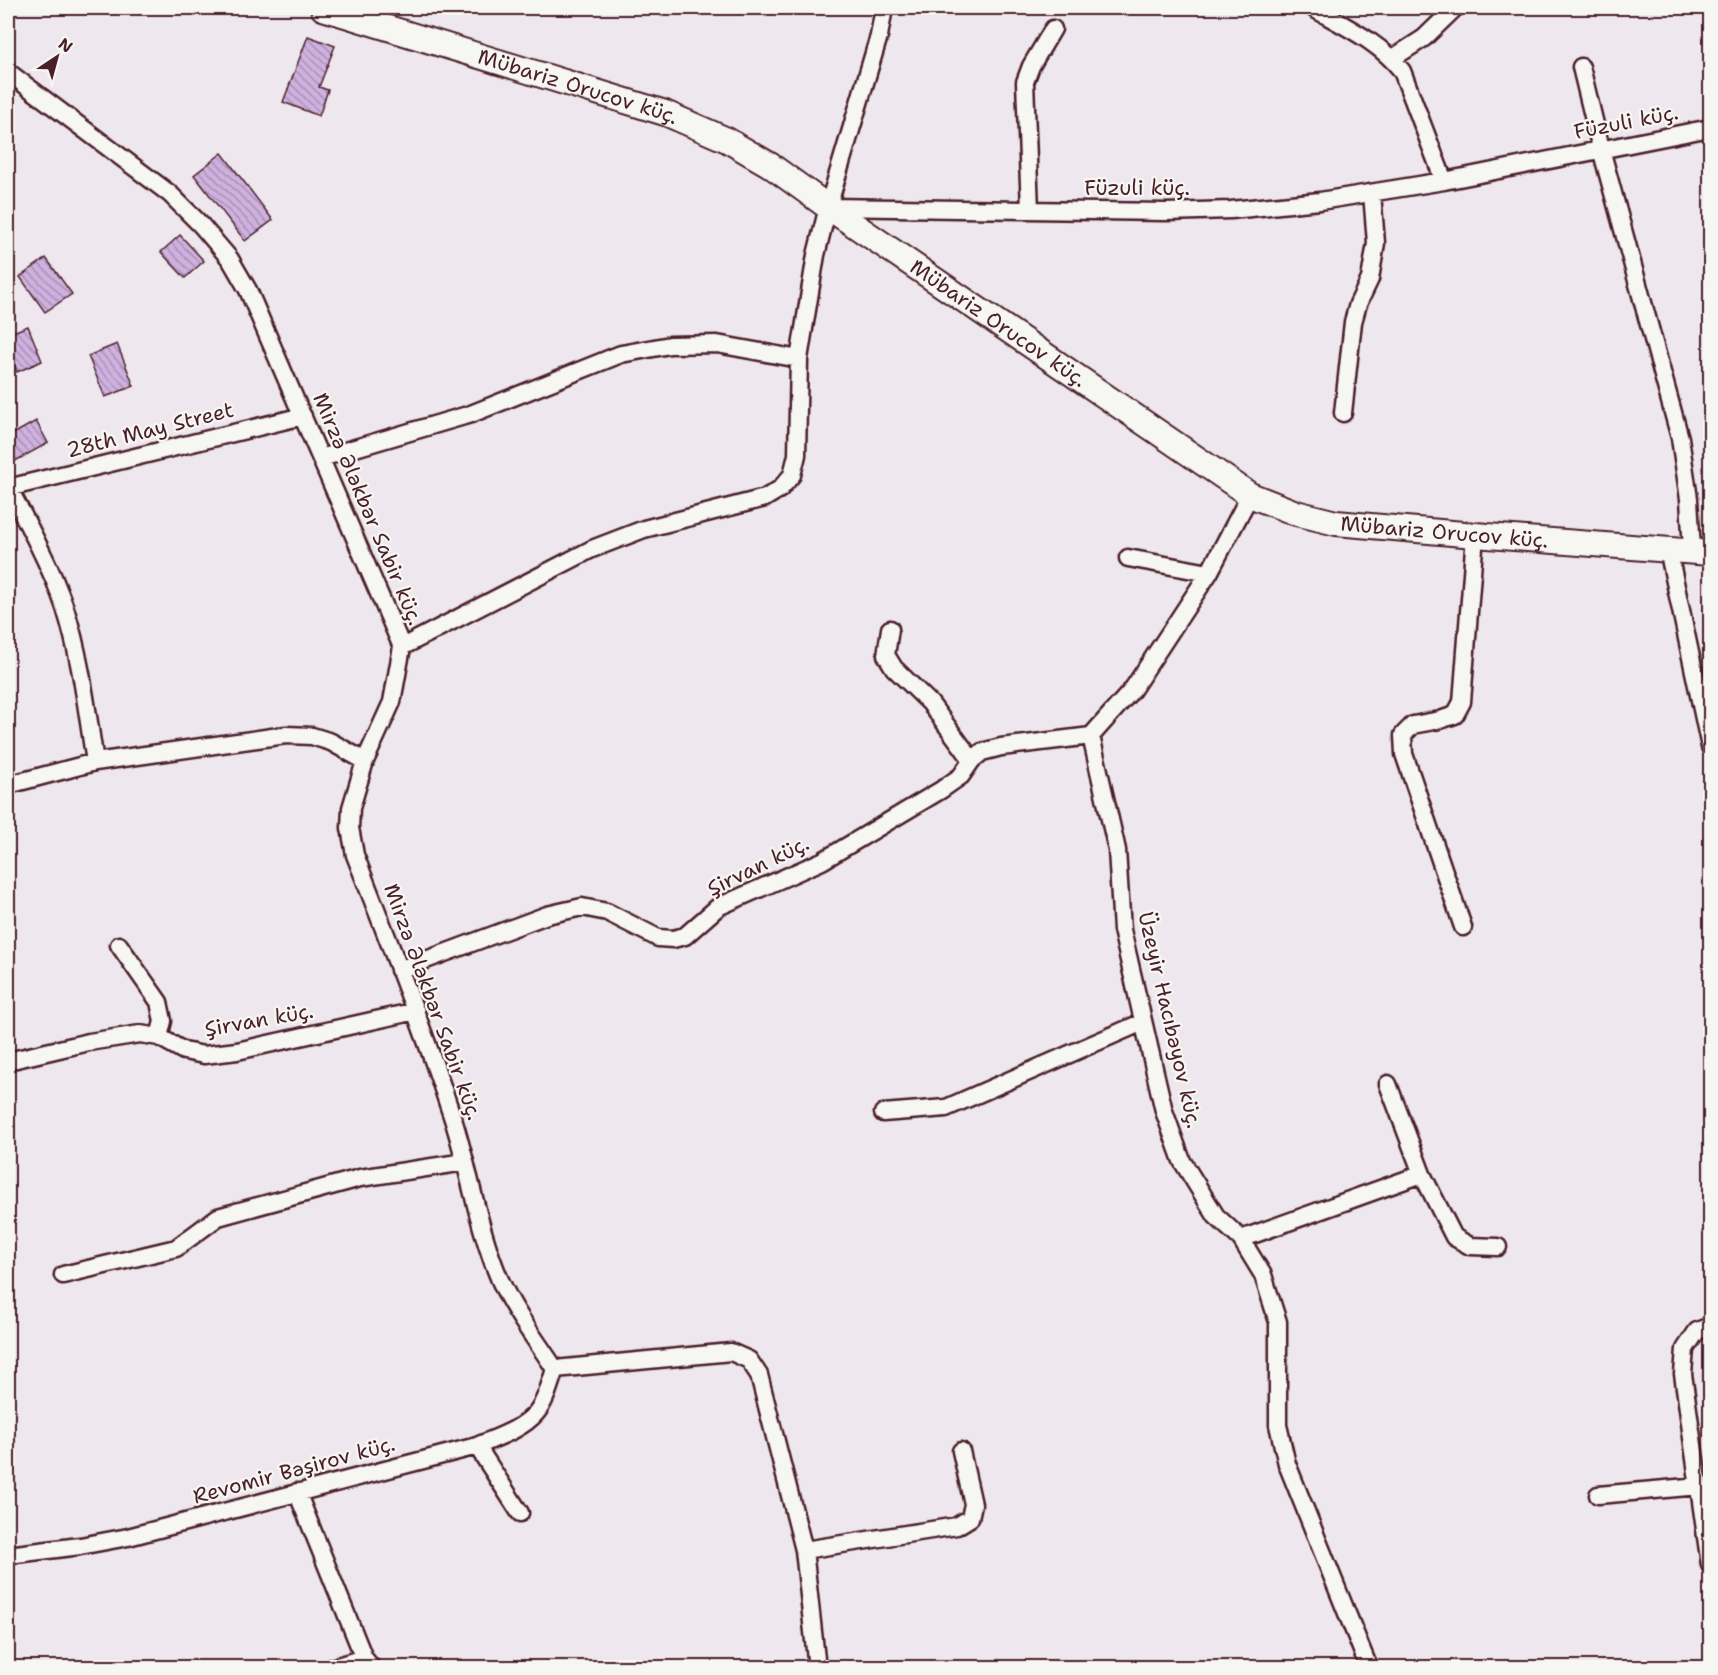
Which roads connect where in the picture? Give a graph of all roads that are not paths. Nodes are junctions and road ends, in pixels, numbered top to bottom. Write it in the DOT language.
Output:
graph roads {
  1 [pos="323,8"];
  2 [pos="884,8"];
  3 [pos="1313,8"];
  4 [pos="1455,8"];
  5 [pos="1053,29"];
  6 [pos="1393,58"];
  7 [pos="1581,67"];
  8 [pos="8,72"];
  9 [pos="1710,128"];
  10 [pos="1601,149"];
  11 [pos="1444,181"];
  12 [pos="1372,192"];
  13 [pos="828,207"];
  14 [pos="1030,210"];
  15 [pos="799,360"];
  16 [pos="1343,413"];
  17 [pos="303,416"];
  18 [pos="321,458"];
  19 [pos="8,488"];
  20 [pos="1250,495"];
  21 [pos="1475,535"];
  22 [pos="1690,551"];
  23 [pos="1128,558"];
  24 [pos="1209,573"];
  25 [pos="890,628"];
  26 [pos="402,647"];
  27 [pos="1091,736"];
  28 [pos="1710,747"];
  29 [pos="972,760"];
  30 [pos="366,761"];
  31 [pos="95,762"];
  32 [pos="8,785"];
  33 [pos="1463,927"];
  34 [pos="119,945"];
  35 [pos="399,970"];
  36 [pos="416,1011"];
  37 [pos="1143,1022"];
  38 [pos="159,1037"];
  39 [pos="8,1061"];
  40 [pos="1388,1084"];
  41 [pos="883,1113"];
  42 [pos="465,1162"];
  43 [pos="1422,1174"];
  44 [pos="1241,1239"];
  45 [pos="1498,1246"];
  46 [pos="63,1275"];
  47 [pos="1710,1326"];
  48 [pos="555,1369"];
  49 [pos="477,1446"];
  50 [pos="961,1451"];
  51 [pos="1699,1486"];
  52 [pos="297,1492"];
  53 [pos="1598,1495"];
  54 [pos="520,1513"];
  55 [pos="804,1550"];
  56 [pos="8,1555"];
  57 [pos="1710,1565"];
  58 [pos="368,1663"];
  59 [pos="331,1668"];
  60 [pos="817,1668"];
  61 [pos="1369,1668"];
  1 -- 13 [label="street, Mübariz Orucov küç."];
  2 -- 13 [label="street"];
  3 -- 6 [label="street"];
  4 -- 6 [label="street"];
  5 -- 14 [label="street"];
  6 -- 11 [label="street"];
  7 -- 10 [label="street"];
  8 -- 17 [label="street, Mirzə Ələkbər Sabir küç."];
  9 -- 10 [label="street, Füzuli küç."];
  10 -- 11 [label="street, Füzuli küç."];
  10 -- 22 [label="street"];
  11 -- 12 [label="street, Füzuli küç."];
  12 -- 14 [label="street, Füzuli küç."];
  12 -- 16 [label="street"];
  13 -- 14 [label="street, Füzuli küç."];
  13 -- 15 [label="street"];
  13 -- 20 [label="street, Mübariz Orucov küç."];
  15 -- 18 [label="street"];
  15 -- 26 [label="street"];
  17 -- 18 [label="street, Mirzə Ələkbər Sabir küç."];
  17 -- 19 [label="street, 28th May Street"];
  18 -- 26 [label="street, Mirzə Ələkbər Sabir küç."];
  19 -- 31 [label="street"];
  20 -- 21 [label="street, Mübariz Orucov küç."];
  20 -- 24 [label="street"];
  21 -- 22 [label="street, Mübariz Orucov küç."];
  21 -- 33 [label="street"];
  22 -- 28 [label="street"];
  23 -- 24 [label="street"];
  24 -- 27 [label="street"];
  25 -- 29 [label="street"];
  26 -- 30 [label="street, Mirzə Ələkbər Sabir küç."];
  27 -- 29 [label="street, Şirvan küç."];
  27 -- 37 [label="street, Üzeyir Hacıbəyov küç."];
  29 -- 35 [label="street, Şirvan küç."];
  30 -- 31 [label="street"];
  30 -- 35 [label="street, Mirzə Ələkbər Sabir küç."];
  31 -- 32 [label="street"];
  34 -- 38 [label="street"];
  35 -- 36 [label="street, Mirzə Ələkbər Sabir küç."];
  36 -- 38 [label="street, Şirvan küç."];
  36 -- 42 [label="street, Mirzə Ələkbər Sabir küç."];
  37 -- 41 [label="street"];
  37 -- 44 [label="street, Üzeyir Hacıbəyov küç."];
  38 -- 39 [label="street, Şirvan küç."];
  40 -- 43 [label="street"];
  42 -- 46 [label="street"];
  42 -- 48 [label="street, Mirzə Ələkbər Sabir küç."];
  43 -- 44 [label="street"];
  43 -- 45 [label="street"];
  44 -- 61 [label="street, Üzeyir Hacıbəyov küç."];
  47 -- 51 [label="street"];
  48 -- 49 [label="street, Revomir Bəşirov küç."];
  48 -- 55 [label="street"];
  49 -- 52 [label="street, Revomir Bəşirov küç."];
  49 -- 54 [label="street"];
  50 -- 55 [label="street"];
  51 -- 53 [label="street"];
  51 -- 57 [label="street"];
  52 -- 56 [label="street, Revomir Bəşirov küç."];
  52 -- 58 [label="street"];
  55 -- 60 [label="street"];
  58 -- 59 [label="street"];
}
